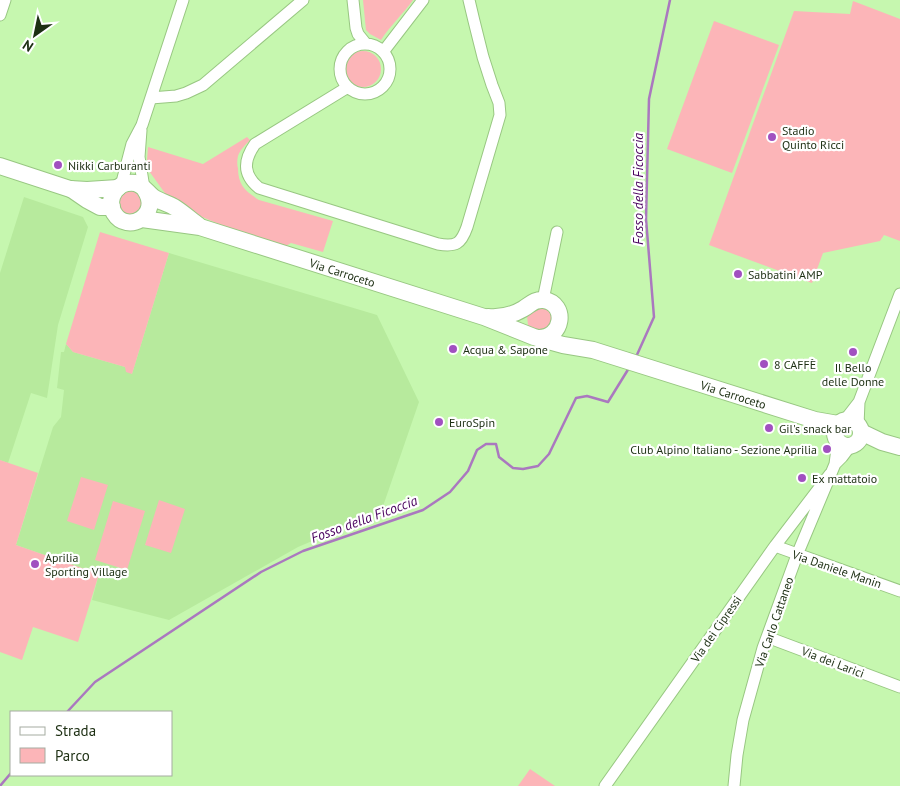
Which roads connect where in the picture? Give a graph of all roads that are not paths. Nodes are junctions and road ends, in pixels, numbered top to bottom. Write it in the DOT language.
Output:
graph roads {
  1 [pos="5,0"];
  2 [pos="183,0"];
  3 [pos="303,0"];
  4 [pos="354,0"];
  5 [pos="423,0"];
  6 [pos="469,0"];
  7 [pos="0,16"];
  8 [pos="356,28"];
  9 [pos="366,44"];
  10 [pos="348,50"];
  11 [pos="383,52"];
  12 [pos="348,87"];
  13 [pos="151,98"];
  14 [pos="142,125"];
  15 [pos="0,166"];
  16 [pos="119,187"];
  17 [pos="70,189"];
  18 [pos="144,189"];
  19 [pos="112,207"];
  20 [pos="142,219"];
  21 [pos="200,227"];
  22 [pos="557,232"];
  23 [pos="900,294"];
  24 [pos="543,300"];
  25 [pos="524,308"];
  26 [pos="896,315"];
  27 [pos="484,317"];
  28 [pos="559,323"];
  29 [pos="534,337"];
  30 [pos="593,350"];
  31 [pos="848,433"];
  32 [pos="900,447"];
  33 [pos="832,469"];
  34 [pos="774,546"];
  35 [pos="797,555"];
  36 [pos="900,591"];
  37 [pos="767,637"];
  38 [pos="900,687"];
  39 [pos="605,786"];
  40 [pos="734,786"];
  1 -- 7 [label="street"];
  2 -- 13 [label="street"];
  3 -- 13 [label="street"];
  4 -- 8 [label="street"];
  5 -- 11 [label="street"];
  6 -- 12 [label="street"];
  8 -- 9 [label="street"];
  8 -- 10 [label="street"];
  9 -- 10 [label="street"];
  9 -- 11 [label="street"];
  10 -- 12 [label="street"];
  11 -- 12 [label="street"];
  13 -- 14 [label="street"];
  14 -- 16 [label="street"];
  14 -- 18 [label="street"];
  15 -- 17 [label="street, Via Carroceto"];
  16 -- 17 [label="street, Via Carroceto"];
  16 -- 18 [label="street, Via Carroceto"];
  16 -- 19 [label="street"];
  17 -- 19 [label="street, Via Carroceto"];
  18 -- 20 [label="street"];
  18 -- 21 [label="street, Via Carroceto"];
  19 -- 20 [label="street, Via Carroceto"];
  20 -- 21 [label="street, Via Carroceto"];
  21 -- 27 [label="street, Via Carroceto"];
  22 -- 24 [label="street"];
  23 -- 26 [label="street"];
  24 -- 25 [label="street, Via Carroceto"];
  24 -- 28 [label="street, Via Carroceto"];
  25 -- 27 [label="street, Via Carroceto"];
  25 -- 29 [label="street"];
  26 -- 31 [label="street"];
  27 -- 29 [label="street, Via Carroceto"];
  28 -- 29 [label="street"];
  28 -- 30 [label="street, Via Carroceto"];
  29 -- 30 [label="street, Via Carroceto"];
  30 -- 31 [label="street, Via Carroceto"];
  31 -- 32 [label="street, Via Carroceto"];
  31 -- 33 [label="street, Via Carlo Cattaneo"];
  33 -- 34 [label="street, Via dei Cipressi"];
  33 -- 35 [label="street, Via Carlo Cattaneo"];
  34 -- 35 [label="street, Via Daniele Manin"];
  34 -- 39 [label="street, Via dei Cipressi"];
  35 -- 36 [label="street, Via Daniele Manin"];
  35 -- 37 [label="street, Via Carlo Cattaneo"];
  37 -- 38 [label="street, Via dei Larici"];
  37 -- 40 [label="street, Via Carlo Cattaneo"];
}
